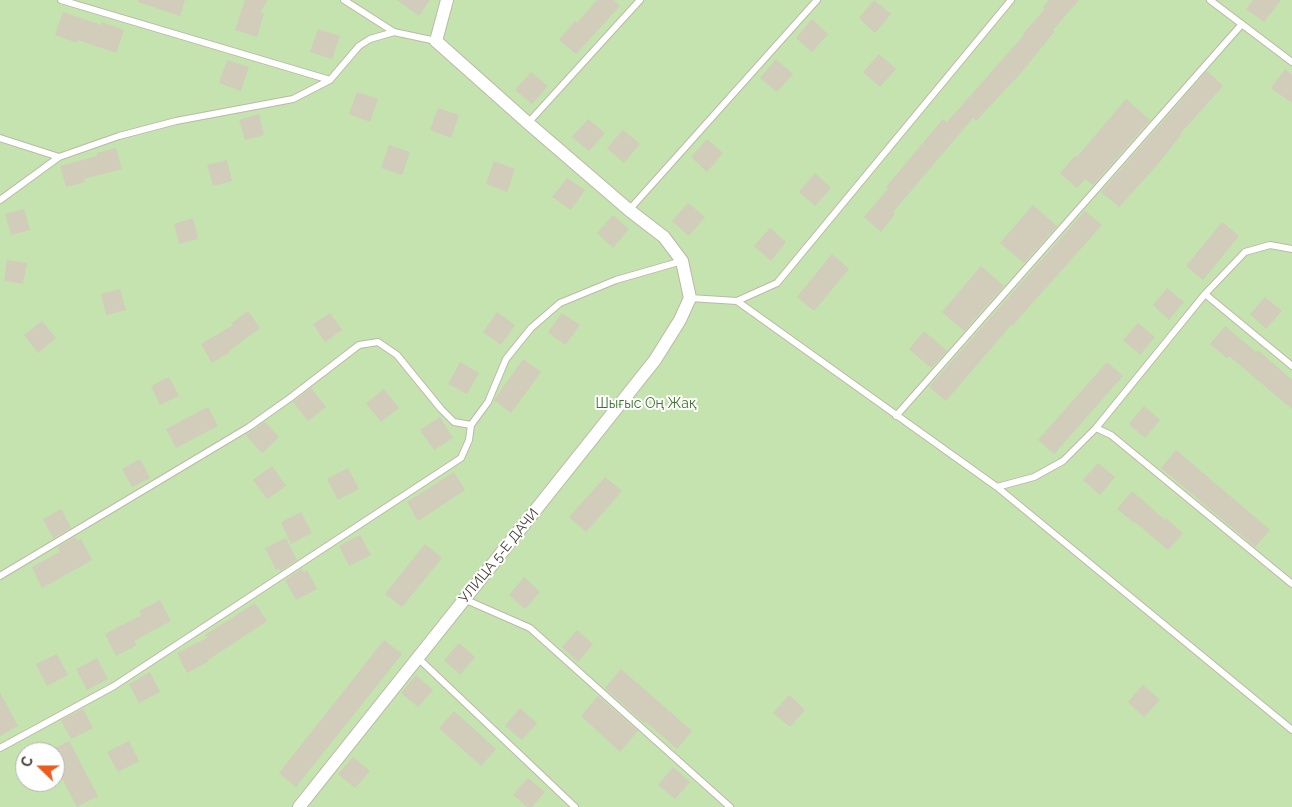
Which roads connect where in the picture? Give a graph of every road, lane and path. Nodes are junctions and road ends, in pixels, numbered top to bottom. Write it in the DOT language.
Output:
graph roads {
  1 [pos="61,0"];
  2 [pos="344,0"];
  3 [pos="448,0"];
  4 [pos="640,0"];
  5 [pos="817,0"];
  6 [pos="1011,0"];
  7 [pos="1210,0"];
  8 [pos="1242,24"];
  9 [pos="394,32"];
  10 [pos="436,42"];
  11 [pos="1292,62"];
  12 [pos="330,80"];
  13 [pos="528,123"];
  14 [pos="0,138"];
  15 [pos="58,157"];
  16 [pos="0,200"];
  17 [pos="629,210"];
  18 [pos="1292,248"];
  19 [pos="682,260"];
  20 [pos="1205,294"];
  21 [pos="690,298"];
  22 [pos="737,301"];
  23 [pos="1292,366"];
  24 [pos="896,416"];
  25 [pos="471,424"];
  26 [pos="1096,428"];
  27 [pos="997,487"];
  28 [pos="0,576"];
  29 [pos="1292,584"];
  30 [pos="464,599"];
  31 [pos="417,657"];
  32 [pos="1292,730"];
  33 [pos="0,748"];
  34 [pos="299,807"];
  35 [pos="575,807"];
  36 [pos="730,807"];
  1 -- 12 [label="lane"];
  2 -- 9 [label="lane"];
  3 -- 10 [label="street"];
  4 -- 13 [label="lane"];
  5 -- 17 [label="lane"];
  6 -- 22 [label="lane"];
  7 -- 8 [label="lane"];
  8 -- 11 [label="lane"];
  8 -- 24 [label="lane"];
  9 -- 10 [label="lane"];
  9 -- 12 [label="lane"];
  10 -- 13 [label="street"];
  12 -- 15 [label="lane"];
  13 -- 17 [label="street"];
  14 -- 15 [label="lane"];
  15 -- 16 [label="lane"];
  17 -- 19 [label="street"];
  18 -- 20 [label="lane"];
  19 -- 21 [label="street"];
  19 -- 25 [label="lane"];
  20 -- 23 [label="lane"];
  20 -- 26 [label="lane"];
  21 -- 22 [label="lane"];
  21 -- 30 [label="street, УЛИЦА 5-Е ДАЧИ"];
  22 -- 24 [label="lane"];
  24 -- 27 [label="lane"];
  25 -- 28 [label="lane"];
  25 -- 33 [label="lane"];
  26 -- 27 [label="lane"];
  26 -- 29 [label="lane"];
  27 -- 32 [label="lane"];
  30 -- 31 [label="street, УЛИЦА 5-Е ДАЧИ"];
  30 -- 36 [label="lane"];
  31 -- 34 [label="street, УЛИЦА 5-Е ДАЧИ"];
  31 -- 35 [label="lane"];
}
